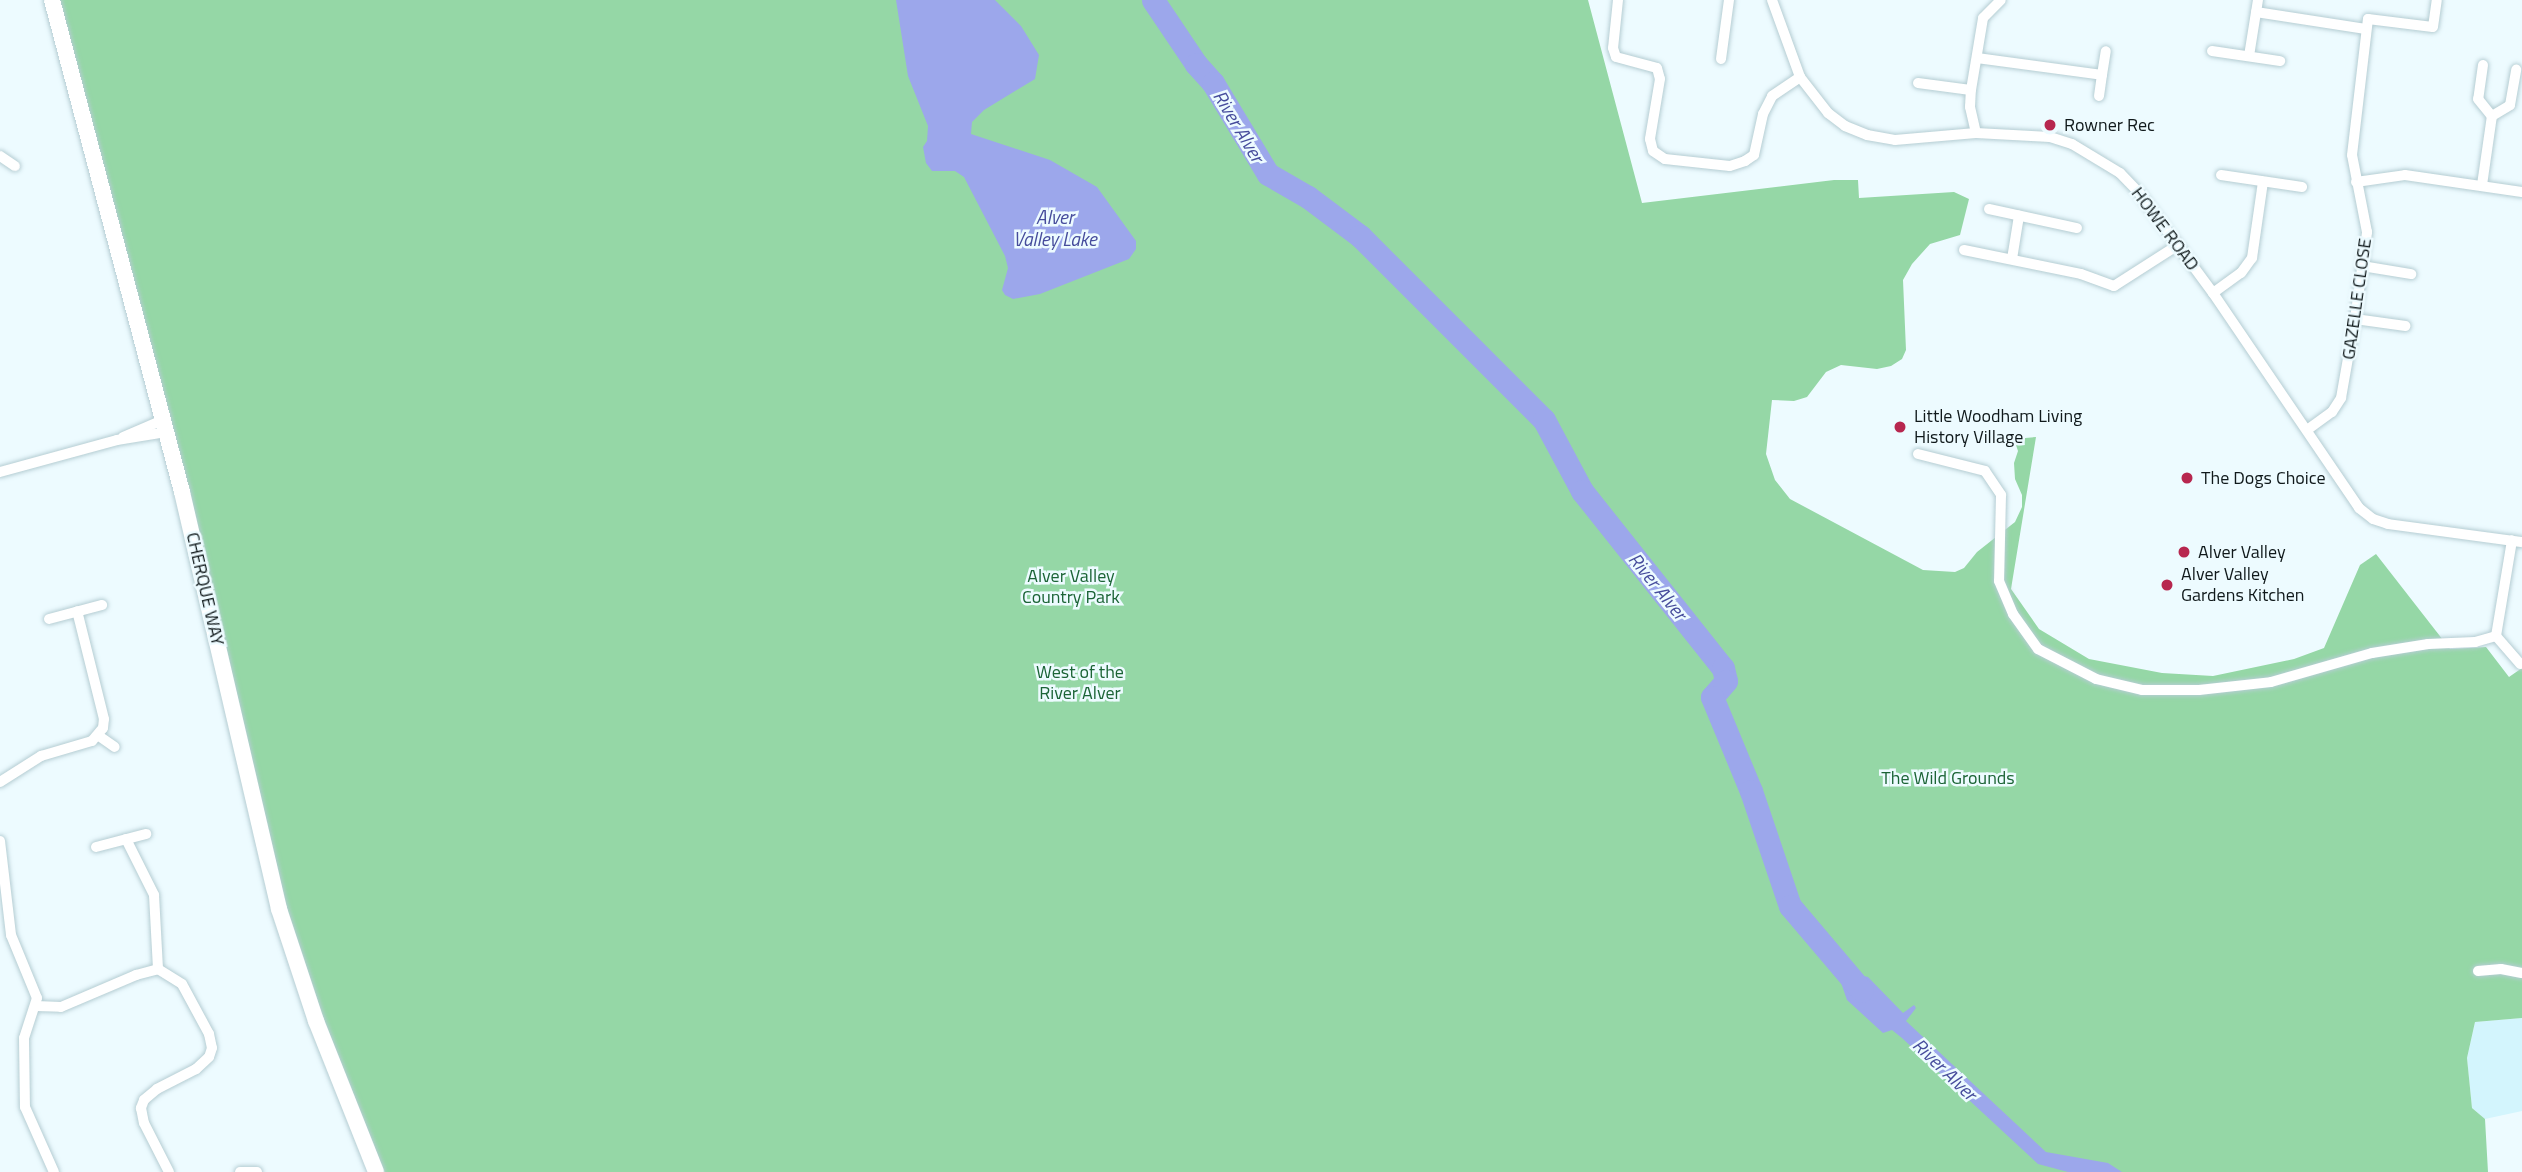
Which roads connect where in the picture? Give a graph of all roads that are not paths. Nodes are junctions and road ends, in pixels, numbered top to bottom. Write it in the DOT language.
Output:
graph roads {
  1 [pos="52,0"];
  2 [pos="1618,0"];
  3 [pos="1729,0"];
  4 [pos="1772,0"];
  5 [pos="2001,0"];
  6 [pos="2437,0"];
  7 [pos="2257,6"];
  8 [pos="2366,29"];
  9 [pos="2106,51"];
  10 [pos="2212,51"];
  11 [pos="2249,56"];
  12 [pos="1977,58"];
  13 [pos="1721,59"];
  14 [pos="2280,61"];
  15 [pos="2483,65"];
  16 [pos="2516,69"];
  17 [pos="2102,75"];
  18 [pos="1800,77"];
  19 [pos="1918,83"];
  20 [pos="1971,90"];
  21 [pos="2099,96"];
  22 [pos="2492,116"];
  23 [pos="1976,133"];
  24 [pos="0,156"];
  25 [pos="15,166"];
  26 [pos="2221,175"];
  27 [pos="2263,182"];
  28 [pos="2356,182"];
  29 [pos="2482,185"];
  30 [pos="2302,187"];
  31 [pos="2522,192"];
  32 [pos="1989,209"];
  33 [pos="2019,216"];
  34 [pos="2077,228"];
  35 [pos="2178,244"];
  36 [pos="1964,250"];
  37 [pos="2012,259"];
  38 [pos="2362,267"];
  39 [pos="2411,274"];
  40 [pos="2213,293"];
  41 [pos="2355,319"];
  42 [pos="2406,326"];
  43 [pos="165,426"];
  44 [pos="2306,430"];
  45 [pos="1918,454"];
  46 [pos="0,472"];
  47 [pos="2517,541"];
  48 [pos="102,605"];
  49 [pos="77,611"];
  50 [pos="49,619"];
  51 [pos="2496,636"];
  52 [pos="2520,664"];
  53 [pos="99,736"];
  54 [pos="115,747"];
  55 [pos="0,782"];
  56 [pos="146,834"];
  57 [pos="126,839"];
  58 [pos="0,841"];
  59 [pos="96,847"];
  60 [pos="4,903"];
  61 [pos="158,969"];
  62 [pos="2478,971"];
  63 [pos="2522,973"];
  64 [pos="36,1006"];
  65 [pos="54,1172"];
  66 [pos="169,1172"];
  67 [pos="240,1172"];
  68 [pos="257,1172"];
  69 [pos="376,1172"];
  1 -- 43 [label="street, CHERQUE WAY"];
  2 -- 18 [label="street"];
  3 -- 13 [label="street"];
  4 -- 18 [label="street, HOWE ROAD"];
  5 -- 12 [label="street"];
  6 -- 8 [label="street"];
  7 -- 8 [label="street"];
  7 -- 11 [label="street"];
  8 -- 28 [label="street, GAZELLE CLOSE"];
  9 -- 17 [label="street"];
  10 -- 11 [label="street"];
  11 -- 14 [label="street"];
  12 -- 17 [label="street"];
  12 -- 20 [label="street"];
  15 -- 22 [label="street"];
  16 -- 22 [label="street"];
  17 -- 21 [label="street"];
  18 -- 23 [label="street, HOWE ROAD"];
  19 -- 20 [label="street"];
  20 -- 23 [label="street"];
  22 -- 29 [label="street"];
  23 -- 35 [label="street, HOWE ROAD"];
  24 -- 25 [label="street"];
  26 -- 27 [label="street"];
  27 -- 30 [label="street"];
  27 -- 40 [label="street"];
  28 -- 29 [label="street"];
  28 -- 38 [label="street, GAZELLE CLOSE"];
  29 -- 31 [label="street"];
  32 -- 33 [label="street"];
  33 -- 34 [label="street"];
  33 -- 37 [label="street"];
  35 -- 37 [label="street"];
  35 -- 40 [label="street, HOWE ROAD"];
  36 -- 37 [label="street"];
  38 -- 39 [label="street"];
  38 -- 41 [label="street, GAZELLE CLOSE"];
  40 -- 44 [label="street, HOWE ROAD"];
  41 -- 42 [label="street"];
  41 -- 44 [label="street, GAZELLE CLOSE"];
  43 -- 46 [label="street"];
  43 -- 69 [label="street, CHERQUE WAY"];
  44 -- 47 [label="street, HOWE ROAD"];
  45 -- 51 [label="street"];
  47 -- 51 [label="street"];
  48 -- 49 [label="street"];
  49 -- 50 [label="street"];
  49 -- 53 [label="street"];
  51 -- 52 [label="street"];
  53 -- 54 [label="street"];
  53 -- 55 [label="street"];
  56 -- 57 [label="street"];
  57 -- 59 [label="street"];
  57 -- 61 [label="street"];
  58 -- 60 [label="street"];
  60 -- 64 [label="street"];
  61 -- 64 [label="street"];
  61 -- 66 [label="street"];
  62 -- 63 [label="street"];
  64 -- 65 [label="street"];
  67 -- 68 [label="street"];
}
